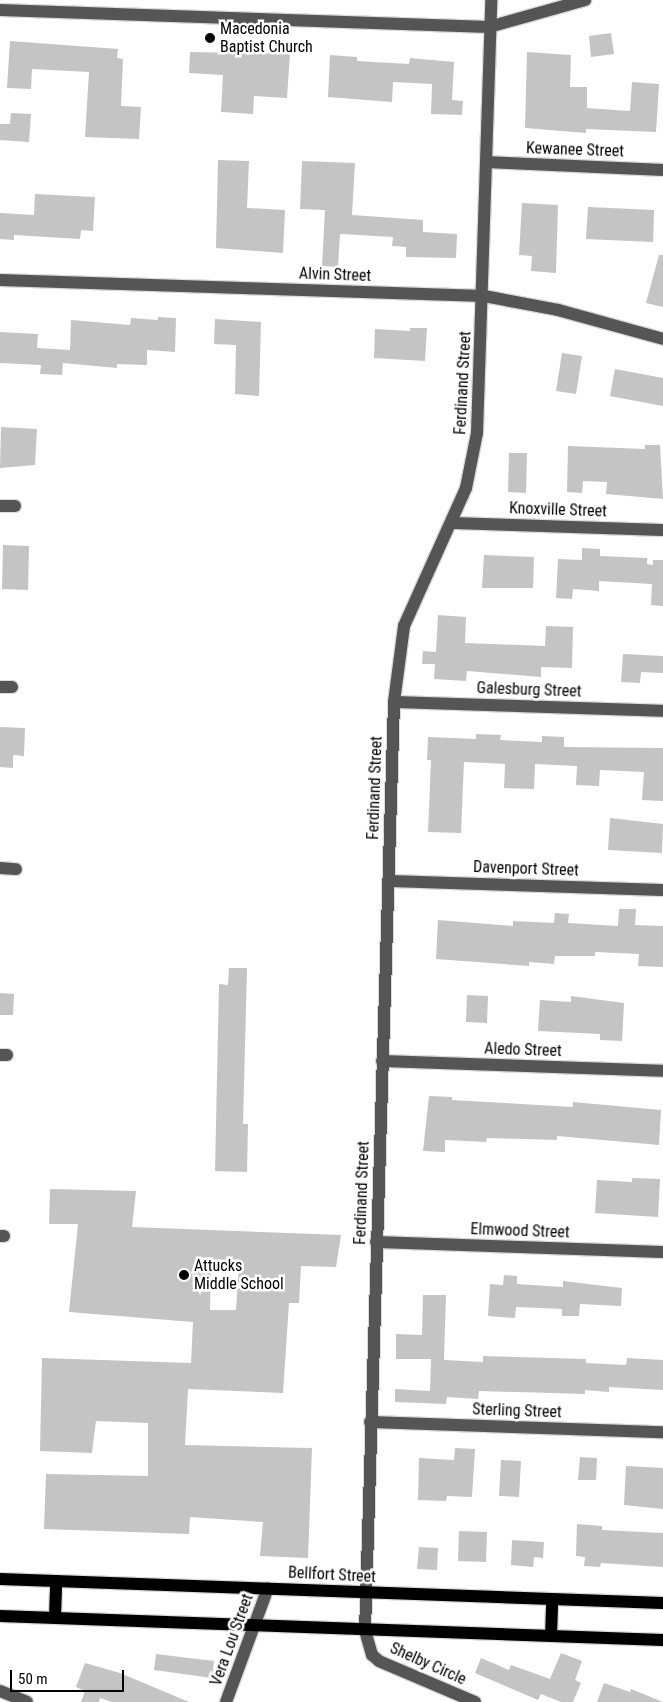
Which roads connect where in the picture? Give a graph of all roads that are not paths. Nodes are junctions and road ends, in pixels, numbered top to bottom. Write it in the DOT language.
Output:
graph roads {
  1 [pos="491,0"];
  2 [pos="585,0"];
  3 [pos="0,10"];
  4 [pos="490,28"];
  5 [pos="486,162"];
  6 [pos="663,170"];
  7 [pos="0,280"];
  8 [pos="484,296"];
  9 [pos="663,339"];
  10 [pos="0,506"];
  11 [pos="15,506"];
  12 [pos="452,523"];
  13 [pos="663,530"];
  14 [pos="394,702"];
  15 [pos="663,711"];
  16 [pos="0,868"];
  17 [pos="16,869"];
  18 [pos="389,881"];
  19 [pos="663,890"];
  20 [pos="382,1061"];
  21 [pos="663,1071"];
  22 [pos="376,1242"];
  23 [pos="663,1252"];
  24 [pos="370,1422"];
  25 [pos="663,1432"];
  26 [pos="0,1579"];
  27 [pos="56,1581"];
  28 [pos="268,1588"];
  29 [pos="366,1593"];
  30 [pos="552,1600"];
  31 [pos="663,1603"];
  32 [pos="0,1616"];
  33 [pos="55,1617"];
  34 [pos="255,1626"];
  35 [pos="365,1631"];
  36 [pos="551,1636"];
  37 [pos="663,1640"];
  38 [pos="0,1691"];
  39 [pos="27,1702"];
  40 [pos="226,1702"];
  41 [pos="475,1702"];
  1 -- 4 [label="street, Ferdinand Street"];
  2 -- 4 [label="street"];
  3 -- 4 [label="street"];
  4 -- 5 [label="street, Ferdinand Street"];
  5 -- 6 [label="street, Kewanee Street"];
  5 -- 8 [label="street, Ferdinand Street"];
  7 -- 8 [label="street, Alvin Street"];
  8 -- 9 [label="street, Alvin Street"];
  8 -- 12 [label="street, Ferdinand Street"];
  10 -- 11 [label="street"];
  12 -- 13 [label="street, Knoxville Street"];
  12 -- 14 [label="street, Ferdinand Street"];
  14 -- 15 [label="street, Galesburg Street"];
  14 -- 18 [label="street, Ferdinand Street"];
  16 -- 17 [label="street"];
  18 -- 19 [label="street, Davenport Street"];
  18 -- 20 [label="street, Ferdinand Street"];
  20 -- 21 [label="street, Aledo Street"];
  20 -- 22 [label="street, Ferdinand Street"];
  22 -- 23 [label="street, Elmwood Street"];
  22 -- 24 [label="street, Ferdinand Street"];
  24 -- 25 [label="street, Sterling Street"];
  24 -- 29 [label="street, Ferdinand Street"];
  26 -- 27 [label="main road, Bellfort Street"];
  27 -- 28 [label="main road, Bellfort Street"];
  27 -- 33 [label="main road"];
  28 -- 29 [label="main road, Bellfort Street"];
  28 -- 34 [label="street, Vera Lou Street"];
  29 -- 30 [label="main road, Bellfort Street"];
  29 -- 35 [label="street, Shelby Circle"];
  30 -- 31 [label="main road, Bellfort Street"];
  30 -- 36 [label="main road"];
  32 -- 33 [label="main road"];
  33 -- 34 [label="main road"];
  34 -- 35 [label="main road"];
  34 -- 40 [label="street, Vera Lou Street"];
  35 -- 36 [label="main road"];
  35 -- 41 [label="street, Shelby Circle"];
  36 -- 37 [label="main road"];
  38 -- 39 [label="street"];
}
